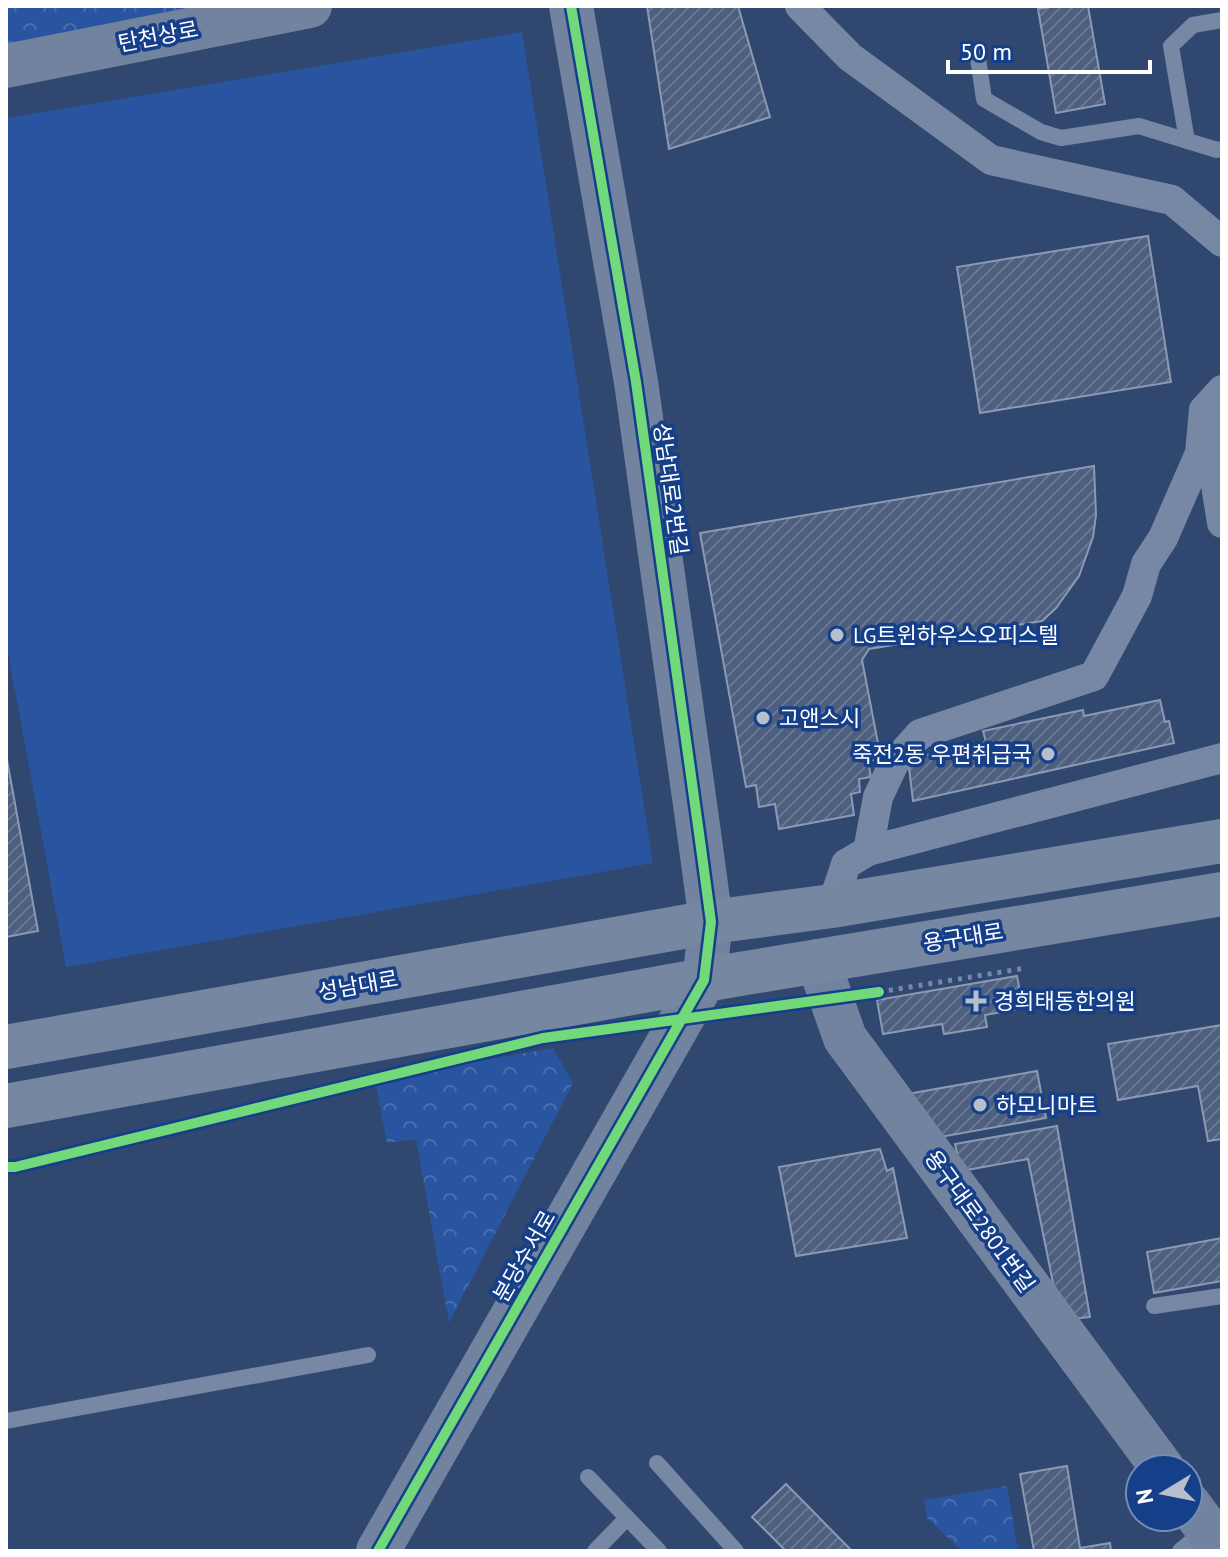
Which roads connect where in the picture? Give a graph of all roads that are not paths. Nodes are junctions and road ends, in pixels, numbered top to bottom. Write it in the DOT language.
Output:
graph roads {
  1 [pos="310,6"];
  2 [pos="571,6"];
  3 [pos="800,6"];
  4 [pos="1222,20"];
  5 [pos="977,52"];
  6 [pos="6,66"];
  7 [pos="1187,141"];
  8 [pos="1222,149"];
  9 [pos="1222,242"];
  10 [pos="1213,400"];
  11 [pos="1221,515"];
  12 [pos="1222,758"];
  13 [pos="1222,841"];
  14 [pos="868,851"];
  15 [pos="1222,894"];
  16 [pos="832,906"];
  17 [pos="711,922"];
  18 [pos="704,980"];
  19 [pos="824,980"];
  20 [pos="6,1047"];
  21 [pos="6,1106"];
  22 [pos="1222,1296"];
  23 [pos="1154,1306"];
  24 [pos="368,1355"];
  25 [pos="6,1421"];
  26 [pos="1151,1453"];
  27 [pos="657,1463"];
  28 [pos="588,1477"];
  29 [pos="627,1518"];
  30 [pos="378,1551"];
  31 [pos="595,1551"];
  32 [pos="659,1551"];
  33 [pos="736,1551"];
  1 -- 6 [label="street, 탄천상로"];
  2 -- 17 [label="street, 성남대로2번길"];
  3 -- 9 [label="street"];
  4 -- 7 [label="lane"];
  5 -- 7 [label="lane"];
  7 -- 8 [label="lane"];
  10 -- 11 [label="street"];
  10 -- 14 [label="street"];
  12 -- 14 [label="street"];
  13 -- 16 [label="main road"];
  14 -- 16 [label="street"];
  15 -- 19 [label="main road, 용구대로"];
  16 -- 17 [label="main road"];
  17 -- 18 [label="street, 성남대로2번길"];
  17 -- 20 [label="main road, 성남대로"];
  18 -- 19 [label="main road, 용구대로"];
  18 -- 21 [label="main road"];
  18 -- 30 [label="street, 분당수서로"];
  19 -- 26 [label="street, 용구대로2801번길"];
  22 -- 23 [label="lane"];
  24 -- 25 [label="lane"];
  27 -- 33 [label="lane"];
  28 -- 29 [label="lane"];
  29 -- 31 [label="lane"];
  29 -- 32 [label="lane"];
}
